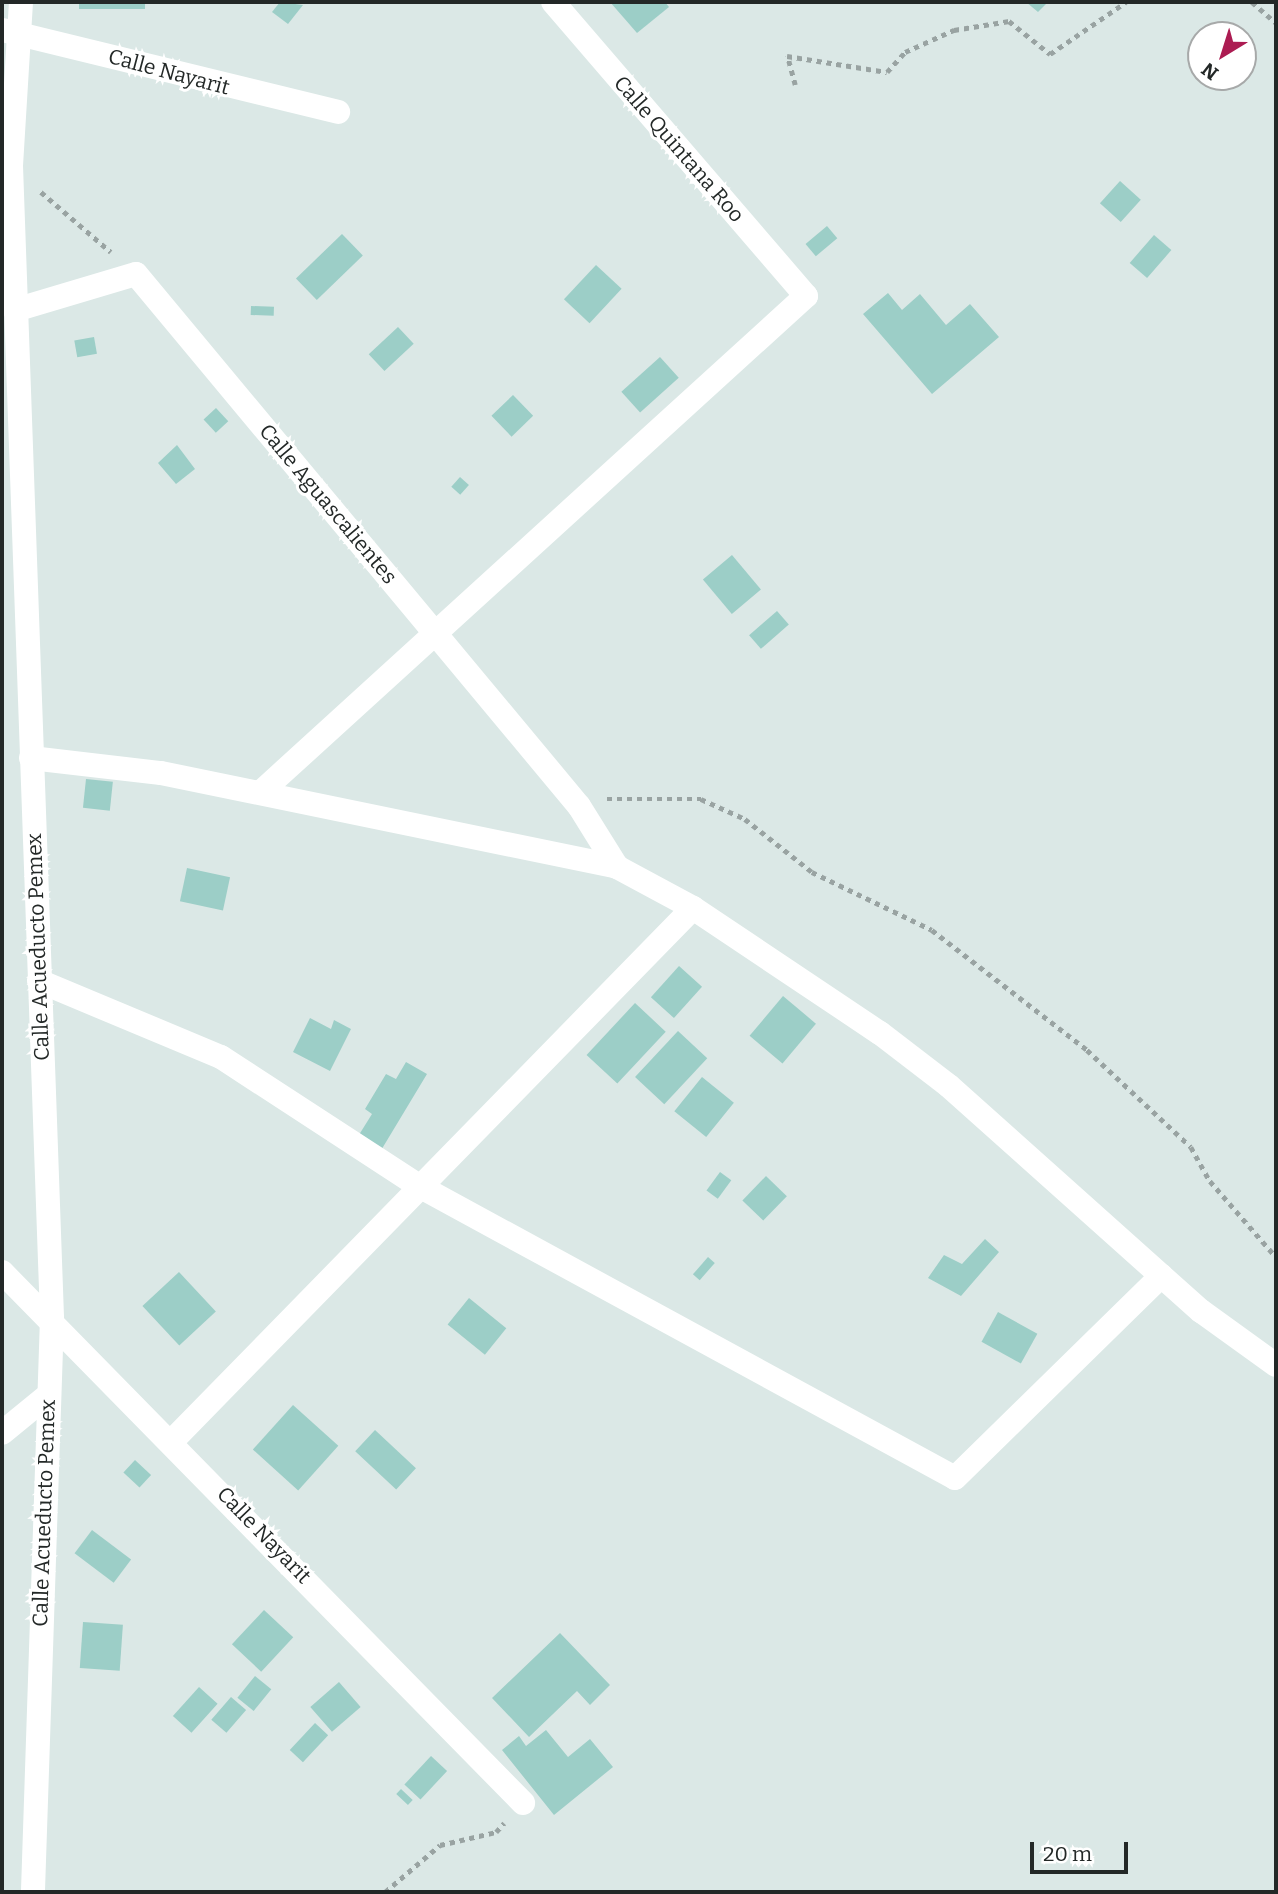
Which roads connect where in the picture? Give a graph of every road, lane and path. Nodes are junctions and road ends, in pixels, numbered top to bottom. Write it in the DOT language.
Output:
graph roads {
  1 [pos="21,2"];
  2 [pos="553,2"];
  3 [pos="1126,2"];
  4 [pos="1252,2"];
  5 [pos="1276,23"];
  6 [pos="10,31"];
  7 [pos="795,85"];
  8 [pos="338,112"];
  9 [pos="11,166"];
  10 [pos="136,274"];
  11 [pos="15,310"];
  12 [pos="437,636"];
  13 [pos="31,758"];
  14 [pos="261,792"];
  15 [pos="579,806"];
  16 [pos="617,867"];
  17 [pos="693,908"];
  18 [pos="39,981"];
  19 [pos="419,1186"];
  20 [pos="1276,1257"];
  21 [pos="2,1272"];
  22 [pos="1161,1276"];
  23 [pos="52,1318"];
  24 [pos="1276,1365"];
  25 [pos="47,1396"];
  26 [pos="2,1433"];
  27 [pos="173,1440"];
  28 [pos="523,1803"];
  29 [pos="33,1892"];
  30 [pos="385,1892"];
  1 -- 6 [label="street, Calle Acueducto Pemex"];
  2 -- 12 [label="street, Calle Quintana Roo"];
  3 -- 7 [label="path"];
  4 -- 5 [label="path"];
  6 -- 8 [label="street, Calle Nayarit"];
  6 -- 9 [label="street, Calle Acueducto Pemex"];
  9 -- 10 [label="path"];
  9 -- 11 [label="street, Calle Acueducto Pemex"];
  10 -- 11 [label="street"];
  10 -- 12 [label="street, Calle Aguascalientes"];
  11 -- 13 [label="street, Calle Acueducto Pemex"];
  12 -- 14 [label="street"];
  12 -- 15 [label="street, Calle Aguascalientes"];
  13 -- 14 [label="street"];
  13 -- 18 [label="street, Calle Acueducto Pemex"];
  14 -- 16 [label="street"];
  15 -- 16 [label="street, Calle Aguascalientes"];
  15 -- 20 [label="path"];
  16 -- 17 [label="street"];
  17 -- 19 [label="street"];
  17 -- 22 [label="street"];
  18 -- 19 [label="street"];
  18 -- 23 [label="street, Calle Acueducto Pemex"];
  19 -- 22 [label="street"];
  19 -- 27 [label="street"];
  21 -- 23 [label="street, Calle Nayarit"];
  22 -- 24 [label="street"];
  23 -- 25 [label="street, Calle Acueducto Pemex"];
  23 -- 27 [label="street, Calle Nayarit"];
  25 -- 26 [label="street"];
  25 -- 29 [label="street, Calle Acueducto Pemex"];
  27 -- 28 [label="street, Calle Nayarit"];
  28 -- 30 [label="path"];
}
